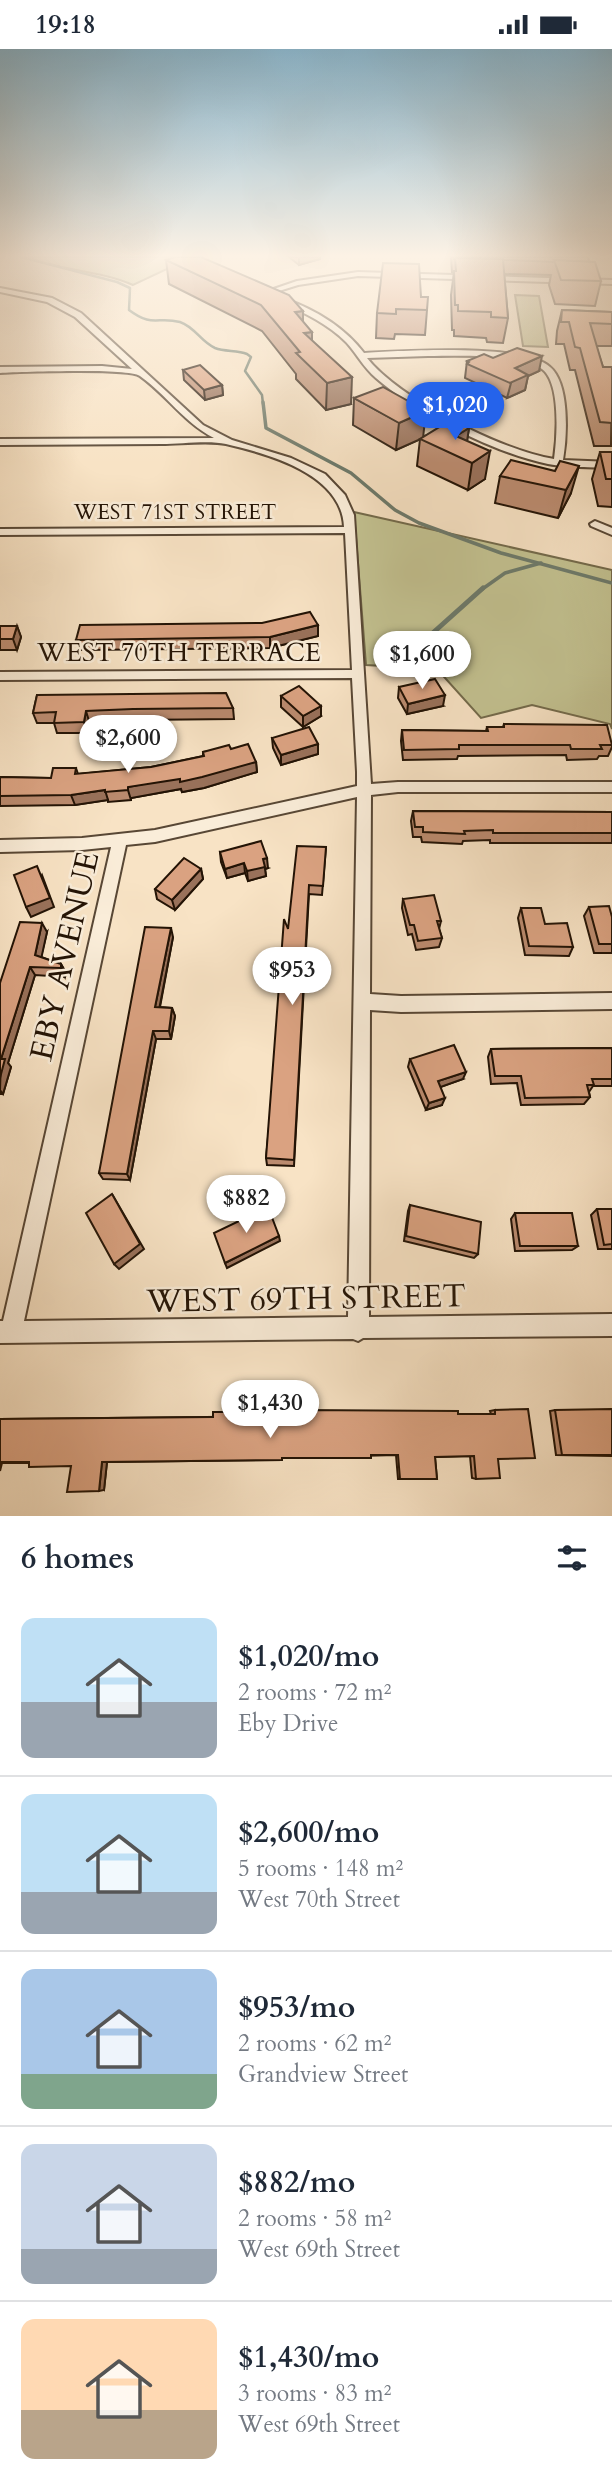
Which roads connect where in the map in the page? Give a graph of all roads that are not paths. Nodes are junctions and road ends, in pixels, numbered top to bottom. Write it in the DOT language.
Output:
graph roads {
  1 [pos="89,325"];
  2 [pos="332,325"];
  3 [pos="123,356"];
  4 [pos="361,356"];
  5 [pos="86,369"];
  6 [pos="0,370"];
  7 [pos="138,372"];
  8 [pos="197,423"];
  9 [pos="176,440"];
  10 [pos="0,442"];
  11 [pos="229,442"];
  12 [pos="558,462"];
  13 [pos="612,465"];
  14 [pos="595,524"];
  15 [pos="350,530"];
  16 [pos="0,532"];
  17 [pos="612,532"];
  18 [pos="358,674"];
  19 [pos="0,676"];
  20 [pos="612,787"];
  21 [pos="363,790"];
  22 [pos="120,839"];
  23 [pos="0,846"];
  24 [pos="612,1000"];
  25 [pos="361,1001"];
  26 [pos="612,1325"];
  27 [pos="358,1330"];
  28 [pos="5,1331"];
  1 -- 3 [label="street"];
  2 -- 4 [label="street"];
  3 -- 5 [label="street"];
  3 -- 7 [label="street"];
  4 -- 12 [label="street"];
  4 -- 12 [label="street"];
  5 -- 6 [label="street"];
  5 -- 7 [label="street"];
  7 -- 8 [label="street"];
  8 -- 9 [label="street"];
  8 -- 11 [label="street"];
  9 -- 10 [label="street"];
  9 -- 11 [label="street"];
  11 -- 15 [label="street"];
  12 -- 13 [label="street"];
  14 -- 17 [label="street"];
  15 -- 16 [label="street, WEST 71ST STREET"];
  15 -- 18 [label="street"];
  18 -- 19 [label="street, WEST 70TH TERRACE"];
  18 -- 21 [label="street"];
  20 -- 21 [label="street"];
  21 -- 22 [label="street"];
  21 -- 25 [label="street"];
  22 -- 23 [label="street"];
  22 -- 28 [label="street, EBY AVENUE"];
  24 -- 25 [label="street"];
  25 -- 27 [label="street"];
  26 -- 27 [label="street, WEST 69TH STREET"];
  27 -- 28 [label="street, WEST 69TH STREET"];
}
